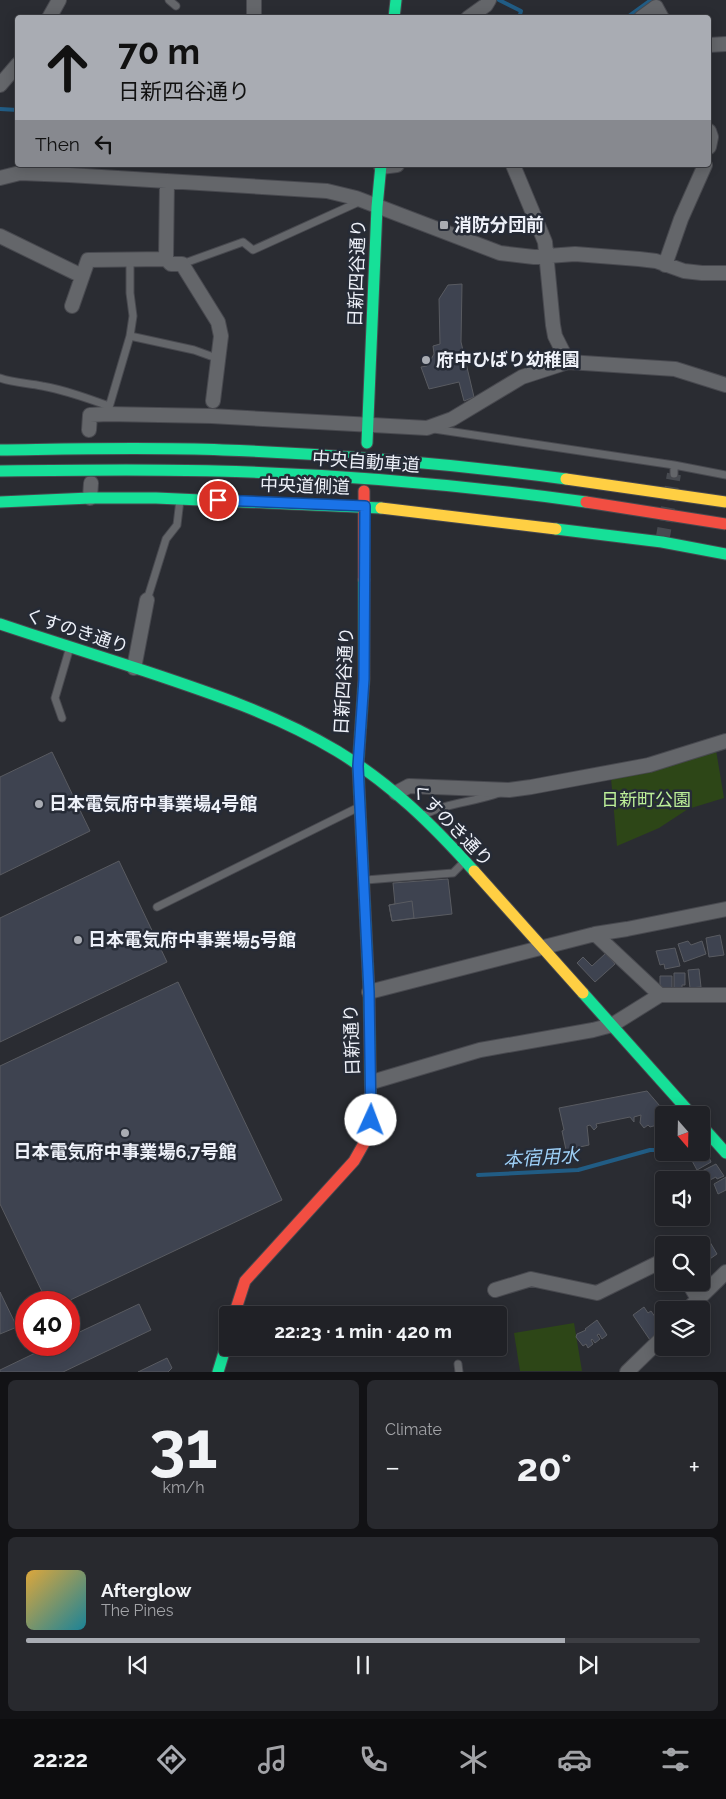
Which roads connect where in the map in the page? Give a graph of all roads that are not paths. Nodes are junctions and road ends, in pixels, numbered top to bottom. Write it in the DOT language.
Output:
graph roads {
  1 [pos="59,0"];
  2 [pos="169,0"];
  3 [pos="254,0"];
  4 [pos="396,0"];
  5 [pos="489,0"];
  6 [pos="176,6"];
  7 [pos="657,8"];
  8 [pos="51,15"];
  9 [pos="254,15"];
  10 [pos="394,15"];
  11 [pos="472,15"];
  12 [pos="646,15"];
  13 [pos="726,44"];
  14 [pos="711,45"];
  15 [pos="15,68"];
  16 [pos="0,85"];
  17 [pos="381,167"];
  18 [pos="514,167"];
  19 [pos="704,167"];
  20 [pos="0,178"];
  21 [pos="167,181"];
  22 [pos="362,200"];
  23 [pos="377,207"];
  24 [pos="0,236"];
  25 [pos="547,256"];
  26 [pos="166,259"];
  27 [pos="130,260"];
  28 [pos="182,264"];
  29 [pos="665,265"];
  30 [pos="726,273"];
  31 [pos="82,276"];
  32 [pos="72,306"];
  33 [pos="130,336"];
  34 [pos="220,359"];
  35 [pos="568,362"];
  36 [pos="0,378"];
  37 [pos="726,385"];
  38 [pos="213,401"];
  39 [pos="108,410"];
  40 [pos="368,425"];
  41 [pos="428,428"];
  42 [pos="89,430"];
  43 [pos="367,443"];
  44 [pos="0,450"];
  45 [pos="674,465"];
  46 [pos="0,471"];
  47 [pos="674,474"];
  48 [pos="726,475"];
  49 [pos="91,483"];
  50 [pos="364,491"];
  51 [pos="90,498"];
  52 [pos="180,499"];
  53 [pos="0,502"];
  54 [pos="726,502"];
  55 [pos="365,506"];
  56 [pos="726,524"];
  57 [pos="726,554"];
  58 [pos="147,600"];
  59 [pos="0,624"];
  60 [pos="70,646"];
  61 [pos="134,668"];
  62 [pos="62,718"];
  63 [pos="726,741"];
  64 [pos="358,766"];
  65 [pos="509,790"];
  66 [pos="396,793"];
  67 [pos="359,807"];
  68 [pos="422,815"];
  69 [pos="465,861"];
  70 [pos="363,880"];
  71 [pos="157,907"];
  72 [pos="726,909"];
  73 [pos="595,934"];
  74 [pos="542,947"];
  75 [pos="369,992"];
  76 [pos="726,994"];
  77 [pos="660,995"];
  78 [pos="612,1025"];
  79 [pos="372,1082"];
  80 [pos="684,1106"];
  81 [pos="710,1136"];
  82 [pos="726,1153"];
  83 [pos="655,1264"];
  84 [pos="724,1278"];
  85 [pos="495,1290"];
  86 [pos="693,1291"];
  87 [pos="698,1299"];
  88 [pos="237,1306"];
  89 [pos="655,1345"];
  90 [pos="223,1356"];
  91 [pos="218,1372"];
  92 [pos="628,1372"];
  1 -- 8 [label="street"];
  2 -- 6 [label="lane"];
  3 -- 9 [label="street"];
  4 -- 10 [label="main road"];
  5 -- 11 [label="street"];
  7 -- 12 [label="street"];
  13 -- 14 [label="street"];
  15 -- 16 [label="street"];
  17 -- 23 [label="main road, 日新四谷通り"];
  18 -- 25 [label="street"];
  19 -- 29 [label="street"];
  20 -- 21 [label="street"];
  21 -- 22 [label="street"];
  21 -- 26 [label="street"];
  22 -- 23 [label="street"];
  22 -- 28 [label="lane"];
  23 -- 25 [label="street"];
  23 -- 40 [label="main road, 日新四谷通り"];
  24 -- 31 [label="street"];
  25 -- 29 [label="street"];
  25 -- 35 [label="street"];
  26 -- 27 [label="street"];
  26 -- 28 [label="street"];
  27 -- 31 [label="street"];
  27 -- 33 [label="lane"];
  28 -- 34 [label="street"];
  29 -- 30 [label="street"];
  31 -- 32 [label="street"];
  33 -- 34 [label="lane"];
  33 -- 39 [label="lane"];
  34 -- 38 [label="street"];
  35 -- 37 [label="street"];
  35 -- 41 [label="street"];
  36 -- 39 [label="lane"];
  39 -- 40 [label="street"];
  39 -- 42 [label="street"];
  40 -- 41 [label="street"];
  40 -- 43 [label="main road, 日新四谷通り"];
  41 -- 45 [label="lane"];
  44 -- 54 [label="main road, 中央自動車道, bridge"];
  45 -- 47 [label="lane"];
  45 -- 48 [label="lane"];
  46 -- 56 [label="main road, 中央自動車道, bridge"];
  49 -- 51 [label="street"];
  50 -- 55 [label="main road, 日新四谷通り"];
  51 -- 52 [label="main road, 中央道側道"];
  51 -- 53 [label="main road, 中央道側道"];
  52 -- 55 [label="main road, 中央道側道"];
  52 -- 58 [label="lane"];
  55 -- 57 [label="main road, 中央道側道"];
  55 -- 64 [label="main road, 日新四谷通り"];
  58 -- 61 [label="street"];
  59 -- 60 [label="main road, くすのき通り"];
  60 -- 61 [label="main road, くすのき通り"];
  60 -- 62 [label="lane"];
  61 -- 64 [label="main road, くすのき通り"];
  63 -- 65 [label="street"];
  64 -- 66 [label="main road, くすのき通り"];
  64 -- 67 [label="main road, 日新四谷通り"];
  65 -- 66 [label="street"];
  65 -- 68 [label="lane"];
  66 -- 68 [label="main road, くすのき通り"];
  67 -- 70 [label="main road, 日新四谷通り"];
  67 -- 71 [label="lane"];
  68 -- 69 [label="main road, くすのき通り"];
  69 -- 70 [label="lane"];
  69 -- 74 [label="main road, くすのき通り"];
  70 -- 75 [label="main road, 日新四谷通り"];
  72 -- 73 [label="street, 日新通り"];
  73 -- 74 [label="street, 日新通り"];
  73 -- 77 [label="street"];
  74 -- 75 [label="street, 日新通り"];
  74 -- 78 [label="main road, くすのき通り"];
  75 -- 79 [label="main road, 日新通り"];
  76 -- 77 [label="street"];
  77 -- 78 [label="street"];
  78 -- 79 [label="street"];
  78 -- 80 [label="main road, くすのき通り"];
  79 -- 88 [label="main road, 日新通り"];
  81 -- 82 [label="main road"];
  83 -- 85 [label="street"];
  84 -- 87 [label="street"];
  86 -- 87 [label="street"];
  89 -- 92 [label="street"];
  90 -- 91 [label="main road"];
}
